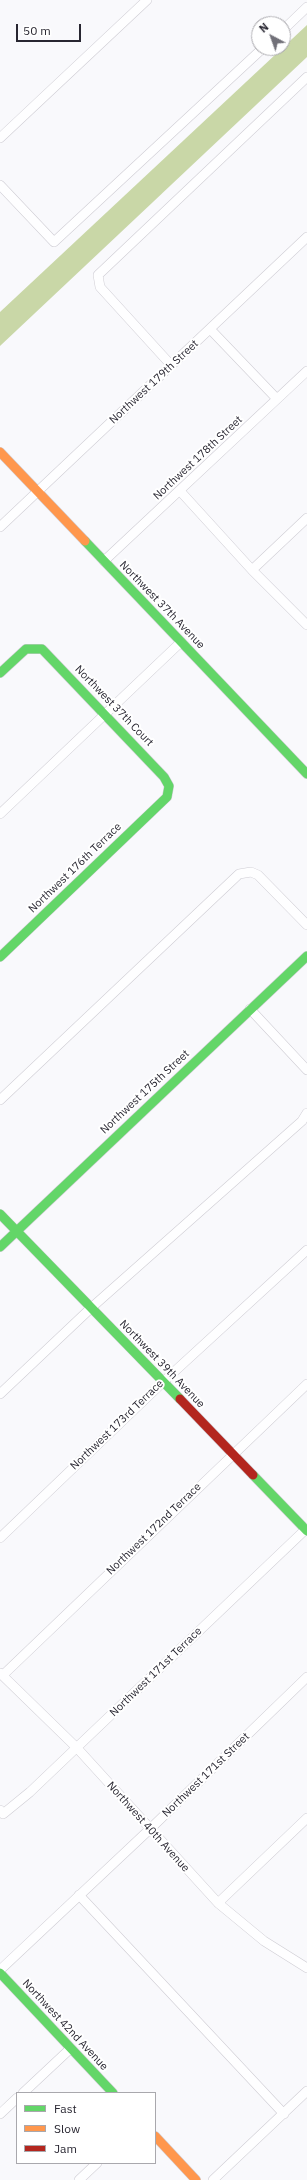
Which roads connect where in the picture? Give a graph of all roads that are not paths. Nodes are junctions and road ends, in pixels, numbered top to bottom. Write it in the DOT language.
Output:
graph roads {
  1 [pos="147,0"];
  2 [pos="307,8"];
  3 [pos="291,23"];
  4 [pos="254,56"];
  5 [pos="307,77"];
  6 [pos="0,138"];
  7 [pos="0,185"];
  8 [pos="307,237"];
  9 [pos="210,329"];
  10 [pos="171,365"];
  11 [pos="307,371"];
  12 [pos="277,399"];
  13 [pos="0,452"];
  14 [pos="37,491"];
  15 [pos="181,492"];
  16 [pos="307,518"];
  17 [pos="0,527"];
  18 [pos="104,561"];
  19 [pos="252,570"];
  20 [pos="307,625"];
  21 [pos="181,642"];
  22 [pos="0,673"];
  23 [pos="105,714"];
  24 [pos="307,774"];
  25 [pos="167,797"];
  26 [pos="0,814"];
  27 [pos="307,925"];
  28 [pos="307,956"];
  29 [pos="0,957"];
  30 [pos="250,1010"];
  31 [pos="307,1070"];
  32 [pos="0,1100"];
  33 [pos="307,1113"];
  34 [pos="0,1214"];
  35 [pos="16,1231"];
  36 [pos="0,1247"];
  37 [pos="307,1250"];
  38 [pos="91,1308"];
  39 [pos="163,1382"];
  40 [pos="307,1384"];
  41 [pos="0,1394"];
  42 [pos="232,1454"];
  43 [pos="307,1529"];
  44 [pos="0,1538"];
  45 [pos="1,1674"];
  46 [pos="307,1677"];
  47 [pos="77,1748"];
  48 [pos="2,1812"];
  49 [pos="307,1818"];
  50 [pos="150,1830"];
  51 [pos="79,1894"];
  52 [pos="218,1902"];
  53 [pos="305,1962"];
  54 [pos="0,1971"];
  55 [pos="70,2049"];
  56 [pos="307,2091"];
  57 [pos="24,2092"];
  58 [pos="112,2092"];
  59 [pos="16,2099"];
  60 [pos="0,2114"];
  61 [pos="284,2114"];
  62 [pos="156,2137"];
  63 [pos="96,2164"];
  64 [pos="79,2180"];
  65 [pos="196,2180"];
  66 [pos="212,2180"];
  1 -- 6 [label="street"];
  2 -- 3 [label="street"];
  4 -- 7 [label="street"];
  5 -- 10 [label="street"];
  8 -- 9 [label="street, Northwest 179th Street"];
  9 -- 10 [label="street, Northwest 179th Street"];
  9 -- 12 [label="street"];
  10 -- 14 [label="street, Northwest 179th Street"];
  11 -- 12 [label="street, Northwest 178th Street"];
  12 -- 15 [label="street, Northwest 178th Street"];
  13 -- 14 [label="street, Northwest 37th Avenue"];
  14 -- 17 [label="street, Northwest 179th Street"];
  14 -- 18 [label="street, Northwest 37th Avenue"];
  15 -- 18 [label="street, Northwest 178th Street"];
  15 -- 19 [label="street"];
  16 -- 19 [label="street"];
  18 -- 21 [label="street, Northwest 37th Avenue"];
  19 -- 20 [label="street"];
  21 -- 23 [label="street"];
  21 -- 24 [label="street, Northwest 37th Avenue"];
  22 -- 23 [label="street, Northwest 37th Court"];
  23 -- 25 [label="street, Northwest 37th Court"];
  23 -- 26 [label="street"];
  25 -- 29 [label="street, Northwest 176th Terrace"];
  27 -- 32 [label="street"];
  28 -- 30 [label="street, Northwest 175th Street"];
  30 -- 31 [label="street"];
  30 -- 35 [label="street, Northwest 175th Street"];
  33 -- 38 [label="street"];
  34 -- 35 [label="street, Northwest 39th Avenue"];
  35 -- 36 [label="street, Northwest 175th Street"];
  35 -- 38 [label="street, Northwest 39th Avenue"];
  37 -- 39 [label="street, Northwest 173rd Terrace"];
  38 -- 39 [label="street, Northwest 39th Avenue"];
  38 -- 41 [label="street"];
  39 -- 42 [label="street, Northwest 39th Avenue"];
  39 -- 44 [label="street, Northwest 173rd Terrace"];
  40 -- 42 [label="street, Northwest 172nd Terrace"];
  42 -- 43 [label="street, Northwest 39th Avenue"];
  42 -- 45 [label="street, Northwest 172nd Terrace"];
  43 -- 47 [label="street, Northwest 171st Terrace"];
  45 -- 47 [label="street, Northwest 40th Avenue"];
  46 -- 50 [label="street, Northwest 171st Street"];
  47 -- 48 [label="street, Northwest 171st Terrace"];
  47 -- 50 [label="street, Northwest 40th Avenue"];
  49 -- 52 [label="street"];
  50 -- 51 [label="street, Northwest 171st Street"];
  50 -- 52 [label="street, Northwest 40th Avenue"];
  51 -- 54 [label="street, Northwest 171st Street"];
  51 -- 61 [label="street"];
  52 -- 53 [label="street, Northwest 40th Avenue"];
  54 -- 55 [label="street, Northwest 42nd Avenue"];
  55 -- 57 [label="street"];
  55 -- 58 [label="street, Northwest 42nd Avenue"];
  56 -- 61 [label="street"];
  59 -- 60 [label="street"];
  61 -- 66 [label="street"];
  62 -- 65 [label="street"];
  63 -- 64 [label="street"];
}
